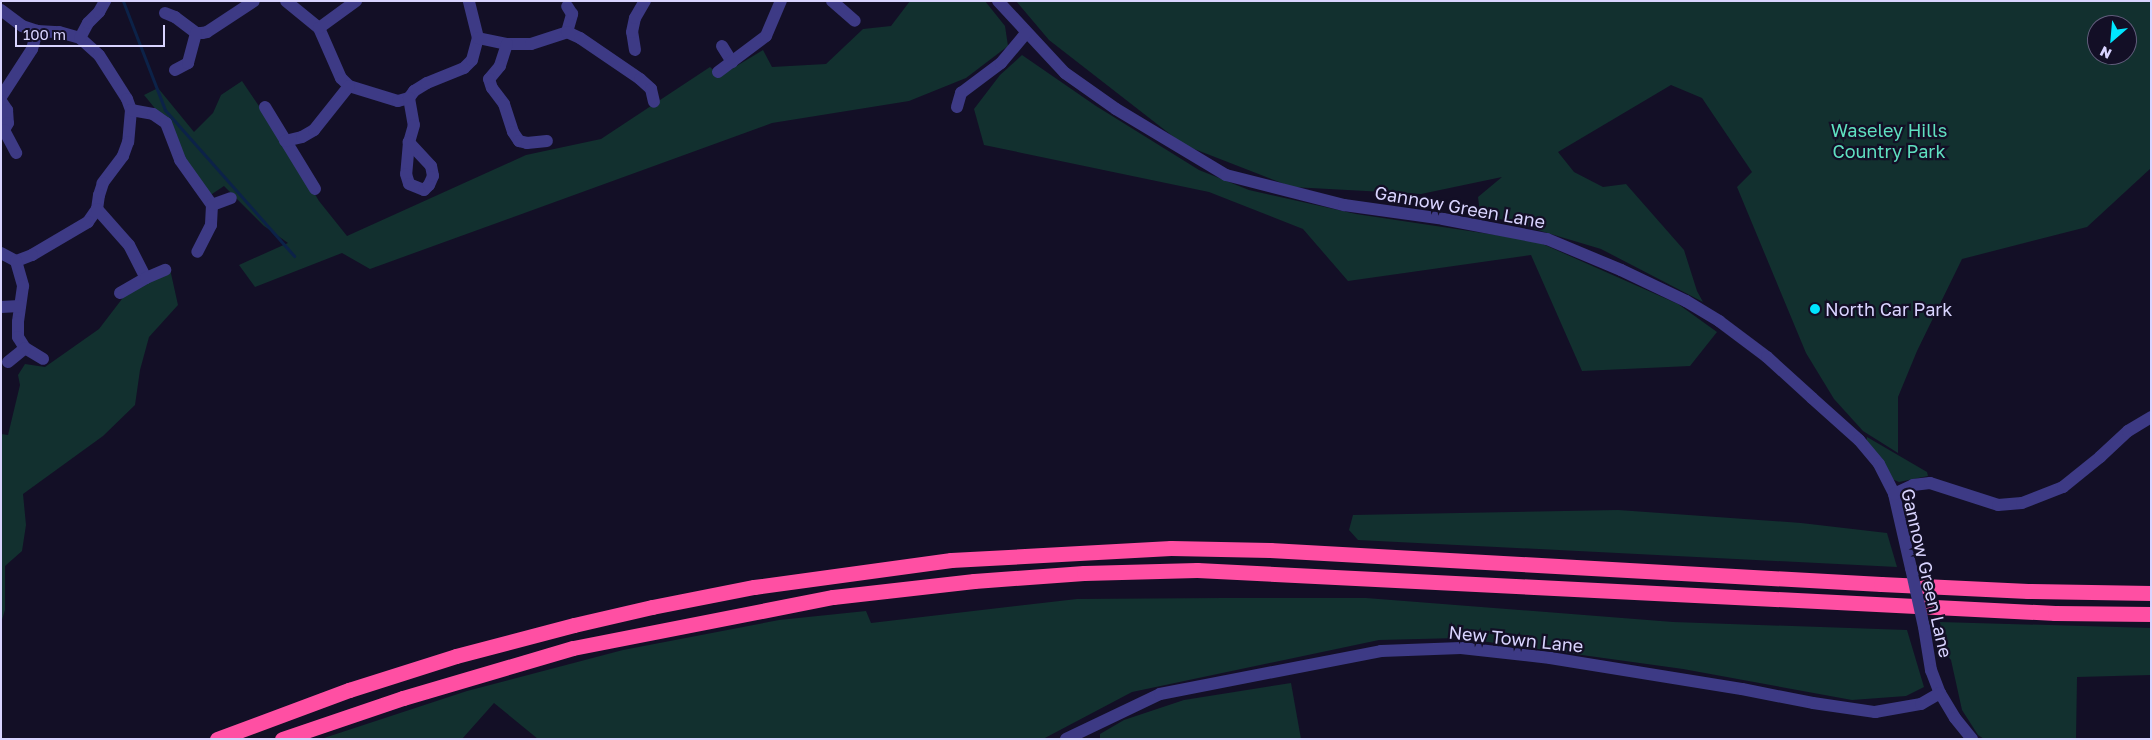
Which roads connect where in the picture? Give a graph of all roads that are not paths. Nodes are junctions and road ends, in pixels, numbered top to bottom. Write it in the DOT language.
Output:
graph roads {
  1 [pos="105,1"];
  2 [pos="286,1"];
  3 [pos="356,1"];
  4 [pos="468,1"];
  5 [pos="645,1"];
  6 [pos="780,1"];
  7 [pos="832,1"];
  8 [pos="998,1"];
  9 [pos="248,2"];
  10 [pos="567,6"];
  11 [pos="1,10"];
  12 [pos="165,13"];
  13 [pos="855,21"];
  14 [pos="319,28"];
  15 [pos="37,31"];
  16 [pos="567,32"];
  17 [pos="196,33"];
  18 [pos="1026,33"];
  19 [pos="80,38"];
  20 [pos="478,38"];
  21 [pos="506,44"];
  22 [pos="722,46"];
  23 [pos="635,50"];
  24 [pos="732,62"];
  25 [pos="176,70"];
  26 [pos="718,72"];
  27 [pos="349,86"];
  28 [pos="1,97"];
  29 [pos="408,98"];
  30 [pos="1,101"];
  31 [pos="654,102"];
  32 [pos="265,107"];
  33 [pos="957,107"];
  34 [pos="131,110"];
  35 [pos="3,130"];
  36 [pos="285,141"];
  37 [pos="547,141"];
  38 [pos="409,142"];
  39 [pos="16,153"];
  40 [pos="315,189"];
  41 [pos="231,198"];
  42 [pos="212,205"];
  43 [pos="97,209"];
  44 [pos="197,252"];
  45 [pos="1,253"];
  46 [pos="16,261"];
  47 [pos="165,270"];
  48 [pos="146,278"];
  49 [pos="120,293"];
  50 [pos="20,306"];
  51 [pos="1,307"];
  52 [pos="25,348"];
  53 [pos="44,358"];
  54 [pos="8,362"];
  55 [pos="2151,417"];
  56 [pos="1894,494"];
  57 [pos="2151,593"];
  58 [pos="2151,614"];
  59 [pos="1940,693"];
  60 [pos="217,739"];
  61 [pos="282,739"];
  62 [pos="1066,739"];
  63 [pos="1972,739"];
  1 -- 19 [label="street"];
  2 -- 14 [label="street"];
  3 -- 14 [label="street"];
  4 -- 20 [label="street"];
  5 -- 23 [label="street"];
  6 -- 24 [label="street"];
  7 -- 13 [label="street"];
  8 -- 18 [label="street, Gannow Green Lane"];
  9 -- 17 [label="street"];
  10 -- 16 [label="street"];
  11 -- 15 [label="street"];
  12 -- 17 [label="street"];
  14 -- 27 [label="street"];
  15 -- 19 [label="street"];
  15 -- 28 [label="street"];
  16 -- 21 [label="street"];
  16 -- 31 [label="street"];
  17 -- 25 [label="street"];
  18 -- 33 [label="street"];
  18 -- 56 [label="street, Gannow Green Lane"];
  19 -- 34 [label="street"];
  20 -- 21 [label="street"];
  20 -- 29 [label="street"];
  21 -- 37 [label="street"];
  22 -- 24 [label="street"];
  24 -- 26 [label="street"];
  27 -- 29 [label="street"];
  27 -- 36 [label="street"];
  29 -- 38 [label="street"];
  30 -- 35 [label="street"];
  32 -- 36 [label="street"];
  34 -- 42 [label="street"];
  34 -- 43 [label="street"];
  35 -- 39 [label="street"];
  36 -- 40 [label="street"];
  41 -- 42 [label="street"];
  42 -- 44 [label="street"];
  43 -- 46 [label="street"];
  43 -- 48 [label="street"];
  45 -- 46 [label="street"];
  46 -- 50 [label="street"];
  47 -- 48 [label="street"];
  48 -- 49 [label="street"];
  50 -- 51 [label="street"];
  50 -- 52 [label="street"];
  52 -- 53 [label="street"];
  52 -- 54 [label="street"];
  55 -- 56 [label="street"];
  56 -- 59 [label="street, Gannow Green Lane, bridge"];
  57 -- 60 [label="highway"];
  58 -- 61 [label="highway"];
  59 -- 62 [label="street, New Town Lane"];
  59 -- 63 [label="street, Gannow Green Lane"];
}
